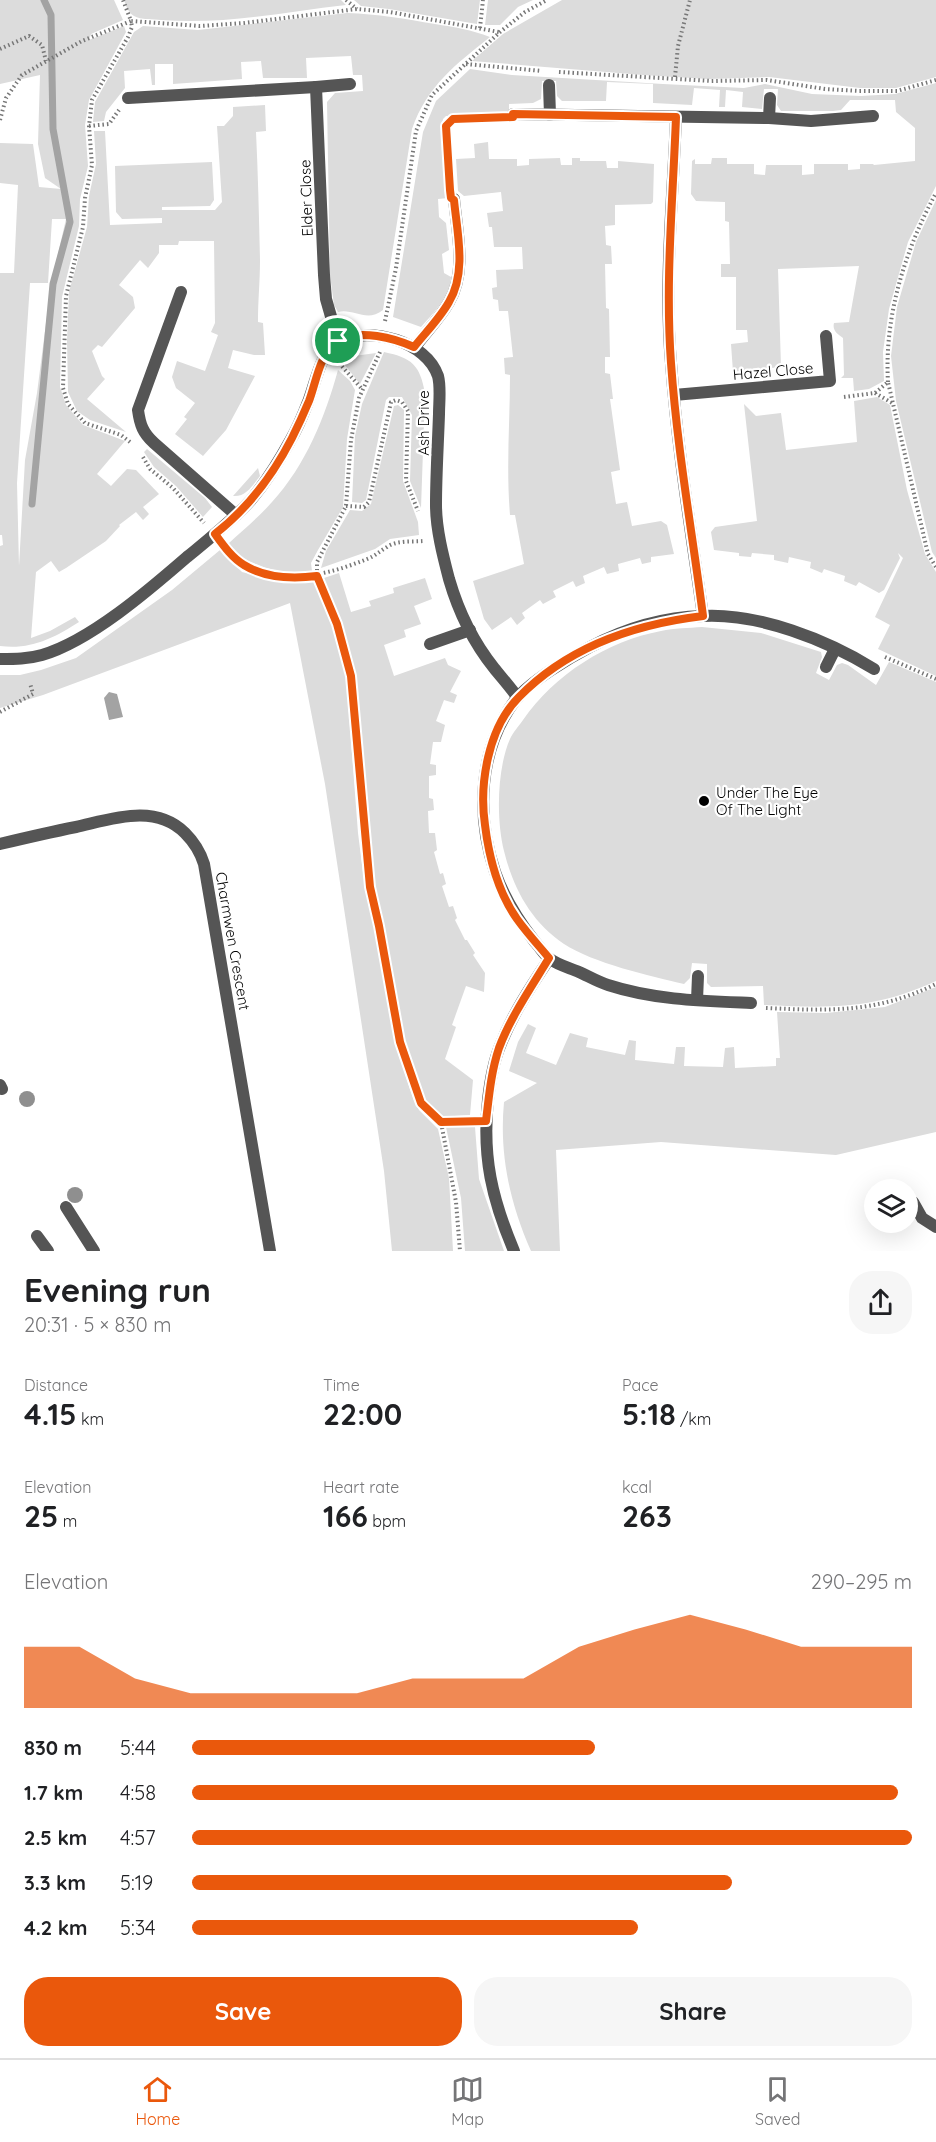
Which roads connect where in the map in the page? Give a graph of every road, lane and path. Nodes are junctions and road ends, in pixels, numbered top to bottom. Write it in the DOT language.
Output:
graph roads {
  1 [pos="123,0"];
  2 [pos="346,0"];
  3 [pos="483,0"];
  4 [pos="547,0"];
  5 [pos="690,0"];
  6 [pos="357,9"];
  7 [pos="131,21"];
  8 [pos="480,28"];
  9 [pos="500,32"];
  10 [pos="0,49"];
  11 [pos="46,62"];
  12 [pos="465,64"];
  13 [pos="675,77"];
  14 [pos="936,80"];
  15 [pos="350,84"];
  16 [pos="549,85"];
  17 [pos="316,87"];
  18 [pos="128,98"];
  19 [pos="770,98"];
  20 [pos="513,114"];
  21 [pos="550,114"];
  22 [pos="873,116"];
  23 [pos="676,117"];
  24 [pos="769,118"];
  25 [pos="0,120"];
  26 [pos="89,126"];
  27 [pos="936,193"];
  28 [pos="454,200"];
  29 [pos="181,292"];
  30 [pos="384,336"];
  31 [pos="826,336"];
  32 [pos="338,341"];
  33 [pos="414,347"];
  34 [pos="329,351"];
  35 [pos="888,382"];
  36 [pos="362,389"];
  37 [pos="874,393"];
  38 [pos="674,395"];
  39 [pos="844,397"];
  40 [pos="893,403"];
  41 [pos="134,445"];
  42 [pos="138,450"];
  43 [pos="346,506"];
  44 [pos="236,515"];
  45 [pos="422,520"];
  46 [pos="423,530"];
  47 [pos="215,534"];
  48 [pos="936,567"];
  49 [pos="317,576"];
  50 [pos="703,616"];
  51 [pos="470,630"];
  52 [pos="430,644"];
  53 [pos="835,649"];
  54 [pos="0,658"];
  55 [pos="826,667"];
  56 [pos="874,669"];
  57 [pos="936,679"];
  58 [pos="30,683"];
  59 [pos="518,698"];
  60 [pos="0,712"];
  61 [pos="0,844"];
  62 [pos="549,958"];
  63 [pos="698,976"];
  64 [pos="936,984"];
  65 [pos="697,1000"];
  66 [pos="751,1003"];
  67 [pos="486,1121"];
  68 [pos="441,1122"];
  69 [pos="66,1207"];
  70 [pos="918,1211"];
  71 [pos="936,1227"];
  72 [pos="37,1236"];
  73 [pos="48,1251"];
  74 [pos="94,1251"];
  75 [pos="270,1251"];
  76 [pos="460,1251"];
  77 [pos="514,1251"];
  1 -- 7 [label="path"];
  2 -- 6 [label="path"];
  3 -- 8 [label="path"];
  4 -- 9 [label="path"];
  5 -- 13 [label="path"];
  6 -- 7 [label="path"];
  6 -- 8 [label="path"];
  7 -- 11 [label="path"];
  7 -- 26 [label="path"];
  8 -- 9 [label="path"];
  9 -- 12 [label="path"];
  10 -- 11 [label="path"];
  11 -- 25 [label="path"];
  12 -- 14 [label="path"];
  12 -- 30 [label="path"];
  15 -- 17 [label="street"];
  16 -- 21 [label="street"];
  17 -- 18 [label="street"];
  17 -- 32 [label="street, Elder Close"];
  18 -- 26 [label="path"];
  19 -- 24 [label="street"];
  20 -- 21 [label="street"];
  20 -- 28 [label="path"];
  21 -- 23 [label="street"];
  22 -- 24 [label="street"];
  23 -- 24 [label="street"];
  23 -- 38 [label="street"];
  26 -- 41 [label="path"];
  27 -- 35 [label="path"];
  28 -- 33 [label="street"];
  29 -- 44 [label="street"];
  30 -- 32 [label="street"];
  30 -- 33 [label="street"];
  30 -- 36 [label="path"];
  31 -- 38 [label="street, Hazel Close"];
  32 -- 34 [label="street"];
  33 -- 51 [label="street, Ash Drive"];
  34 -- 36 [label="path"];
  34 -- 44 [label="street"];
  35 -- 37 [label="path"];
  35 -- 40 [label="path"];
  36 -- 43 [label="path"];
  37 -- 39 [label="path"];
  37 -- 40 [label="path"];
  38 -- 50 [label="street"];
  40 -- 48 [label="path"];
  42 -- 47 [label="path"];
  43 -- 45 [label="path"];
  43 -- 49 [label="path"];
  44 -- 47 [label="street"];
  46 -- 49 [label="path"];
  47 -- 49 [label="path"];
  47 -- 54 [label="street"];
  49 -- 68 [label="path"];
  50 -- 53 [label="street"];
  50 -- 59 [label="street"];
  51 -- 52 [label="street"];
  51 -- 59 [label="street, Ash Drive"];
  53 -- 55 [label="street"];
  53 -- 56 [label="street"];
  56 -- 57 [label="path"];
  58 -- 60 [label="path"];
  59 -- 62 [label="street"];
  61 -- 75 [label="street, Charmwen Crescent"];
  62 -- 65 [label="street"];
  62 -- 67 [label="street"];
  63 -- 65 [label="street"];
  64 -- 66 [label="path"];
  65 -- 66 [label="street"];
  67 -- 68 [label="path"];
  67 -- 77 [label="street"];
  68 -- 76 [label="path"];
  69 -- 74 [label="street"];
  70 -- 71 [label="street"];
  72 -- 73 [label="street"];
}
